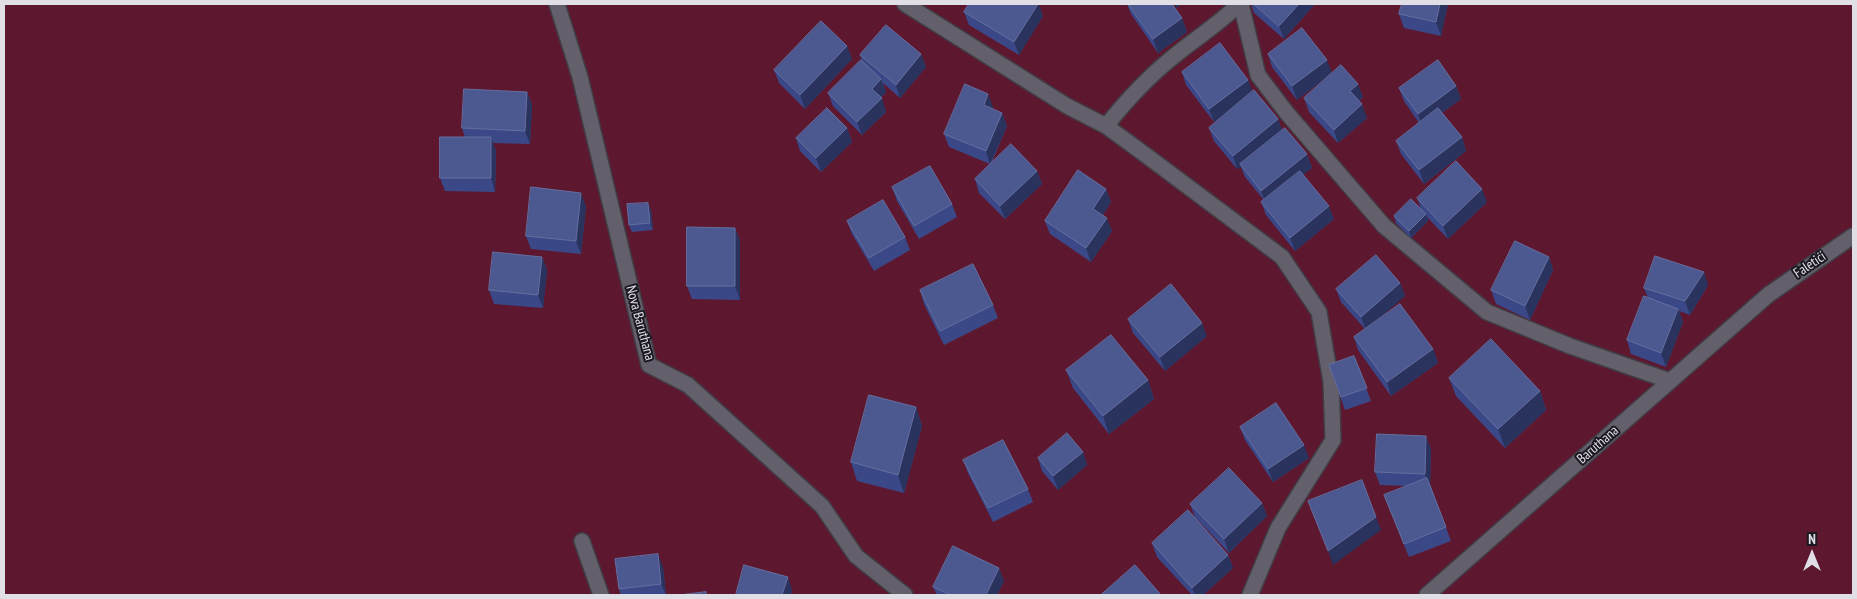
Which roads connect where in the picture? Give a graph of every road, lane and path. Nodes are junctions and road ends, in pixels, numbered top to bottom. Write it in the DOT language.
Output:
graph roads {
  1 [pos="557,4"];
  2 [pos="905,4"];
  3 [pos="1240,4"];
  4 [pos="1106,126"];
  5 [pos="1853,236"];
  6 [pos="1768,295"];
  7 [pos="1670,381"];
  8 [pos="582,541"];
  9 [pos="601,595"];
  10 [pos="905,595"];
  11 [pos="1250,595"];
  12 [pos="1427,595"];
  1 -- 10 [label="street, Nova Baruthana"];
  2 -- 4 [label="street"];
  3 -- 4 [label="street"];
  3 -- 7 [label="street"];
  4 -- 11 [label="street"];
  5 -- 6 [label="street, Faletići"];
  6 -- 7 [label="street, Baruthana"];
  7 -- 12 [label="street, Baruthana"];
  8 -- 9 [label="street"];
}
